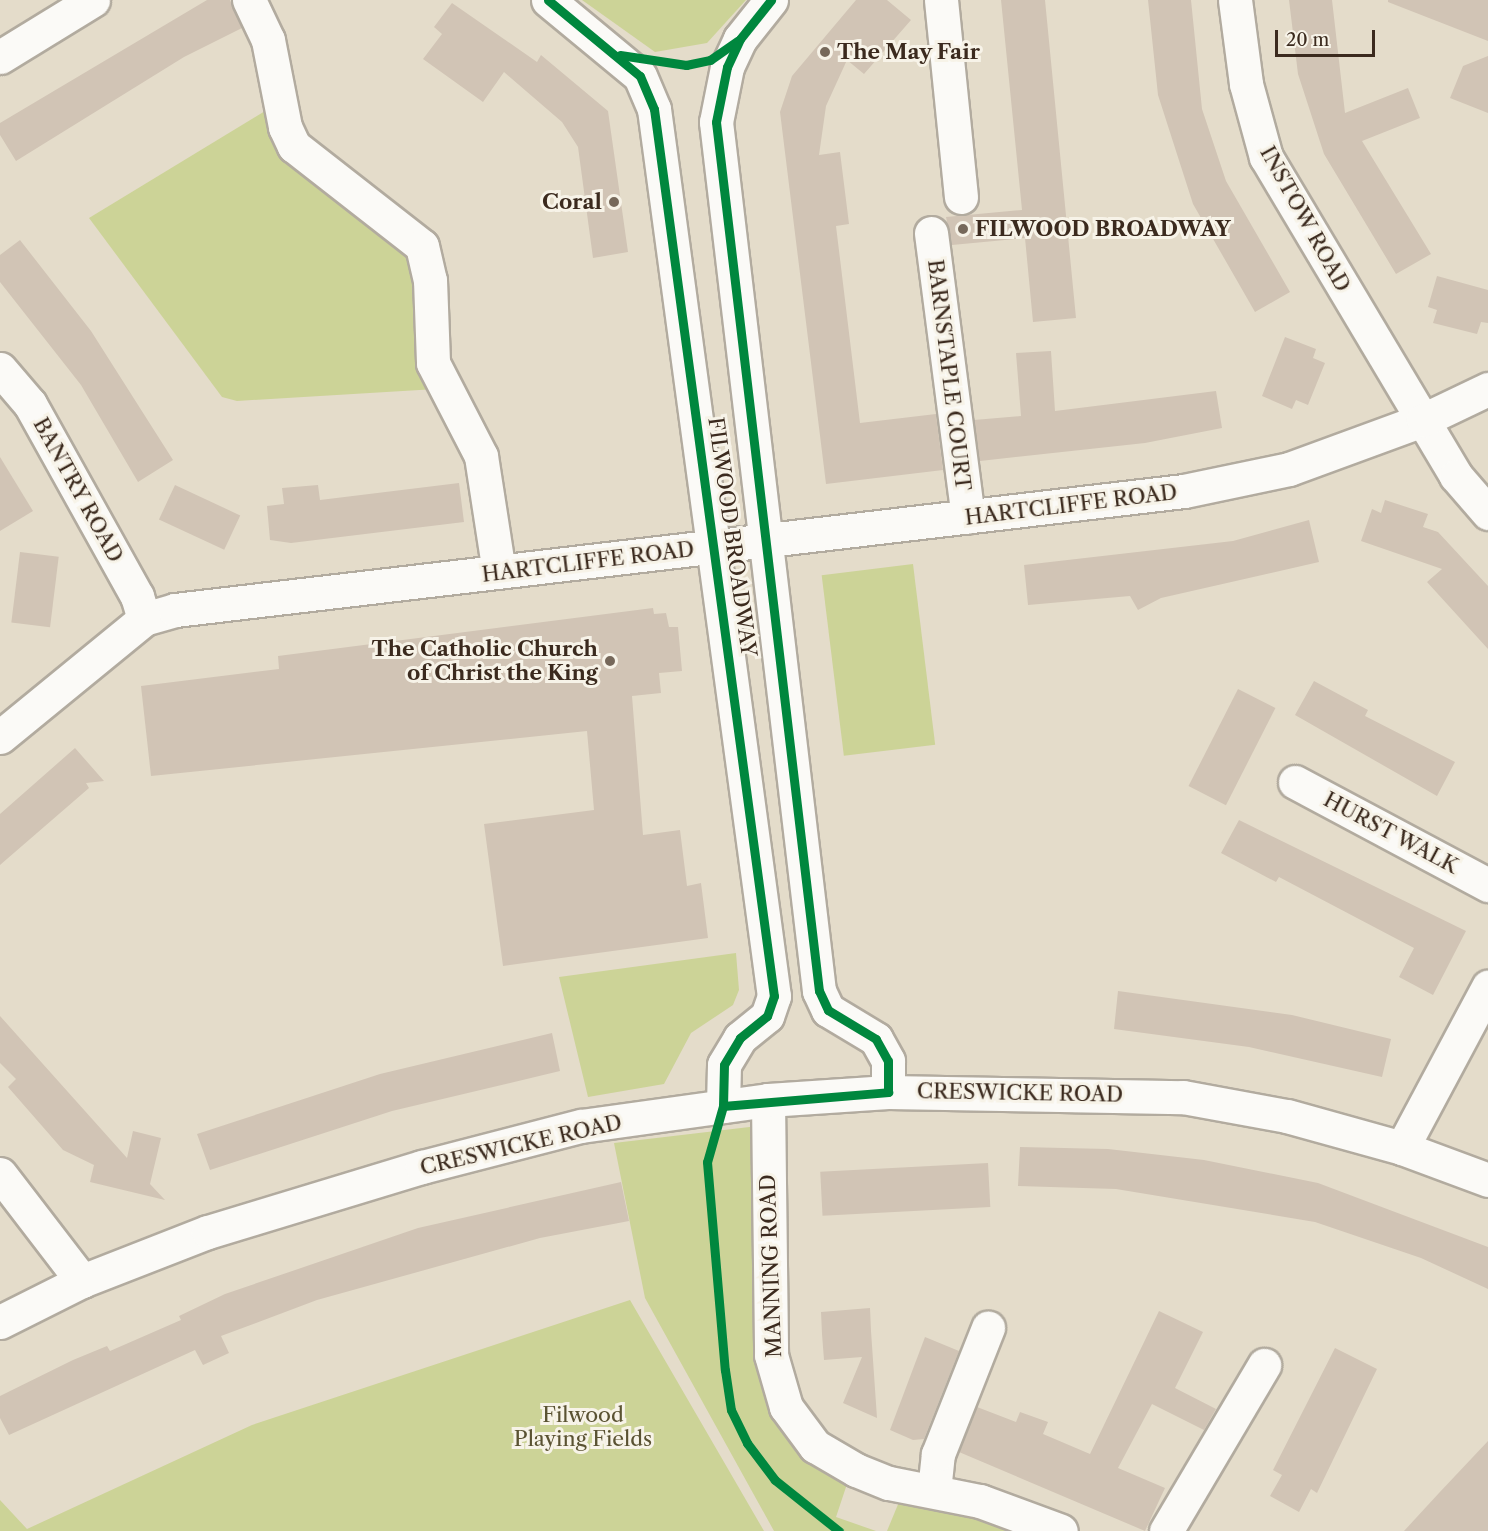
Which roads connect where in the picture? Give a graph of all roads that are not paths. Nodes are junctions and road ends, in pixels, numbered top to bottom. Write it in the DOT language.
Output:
graph roads {
  1 [pos="93,0"];
  2 [pos="249,0"];
  3 [pos="548,0"];
  4 [pos="771,0"];
  5 [pos="941,0"];
  6 [pos="1235,0"];
  7 [pos="0,57"];
  8 [pos="961,197"];
  9 [pos="931,233"];
  10 [pos="0,369"];
  11 [pos="1488,389"];
  12 [pos="1423,420"];
  13 [pos="1488,513"];
  14 [pos="968,517"];
  15 [pos="767,541"];
  16 [pos="716,547"];
  17 [pos="499,572"];
  18 [pos="144,619"];
  19 [pos="0,737"];
  20 [pos="1295,782"];
  21 [pos="1488,885"];
  22 [pos="1488,987"];
  23 [pos="888,1092"];
  24 [pos="768,1100"];
  25 [pos="723,1106"];
  26 [pos="1402,1148"];
  27 [pos="0,1174"];
  28 [pos="1488,1180"];
  29 [pos="82,1281"];
  30 [pos="0,1322"];
  31 [pos="988,1328"];
  32 [pos="1264,1365"];
  33 [pos="934,1491"];
  34 [pos="1061,1531"];
  35 [pos="1166,1531"];
  1 -- 7 [label="street"];
  2 -- 17 [label="street"];
  3 -- 16 [label="street, FILWOOD BROADWAY"];
  4 -- 15 [label="street, FILWOOD BROADWAY"];
  5 -- 8 [label="street"];
  6 -- 12 [label="street, INSTOW ROAD"];
  9 -- 14 [label="street, BARNSTAPLE COURT"];
  10 -- 18 [label="street, BANTRY ROAD"];
  11 -- 12 [label="street, HARTCLIFFE ROAD"];
  12 -- 13 [label="street, INSTOW ROAD"];
  12 -- 14 [label="street, HARTCLIFFE ROAD"];
  14 -- 15 [label="street, HARTCLIFFE ROAD"];
  15 -- 16 [label="street, HARTCLIFFE ROAD"];
  15 -- 23 [label="street, FILWOOD BROADWAY"];
  16 -- 17 [label="street, HARTCLIFFE ROAD"];
  16 -- 25 [label="street, FILWOOD BROADWAY"];
  17 -- 18 [label="street, HARTCLIFFE ROAD"];
  18 -- 19 [label="street, HARTCLIFFE ROAD"];
  20 -- 21 [label="street, HURST WALK"];
  22 -- 26 [label="street"];
  23 -- 24 [label="street, CRESWICKE ROAD"];
  23 -- 26 [label="street, CRESWICKE ROAD"];
  24 -- 25 [label="street, CRESWICKE ROAD"];
  24 -- 33 [label="street, MANNING ROAD"];
  25 -- 29 [label="street, CRESWICKE ROAD"];
  26 -- 28 [label="street, CRESWICKE ROAD"];
  27 -- 29 [label="street"];
  29 -- 30 [label="street, CRESWICKE ROAD"];
  31 -- 33 [label="street"];
  32 -- 35 [label="street"];
  33 -- 34 [label="street, MANNING ROAD"];
}
